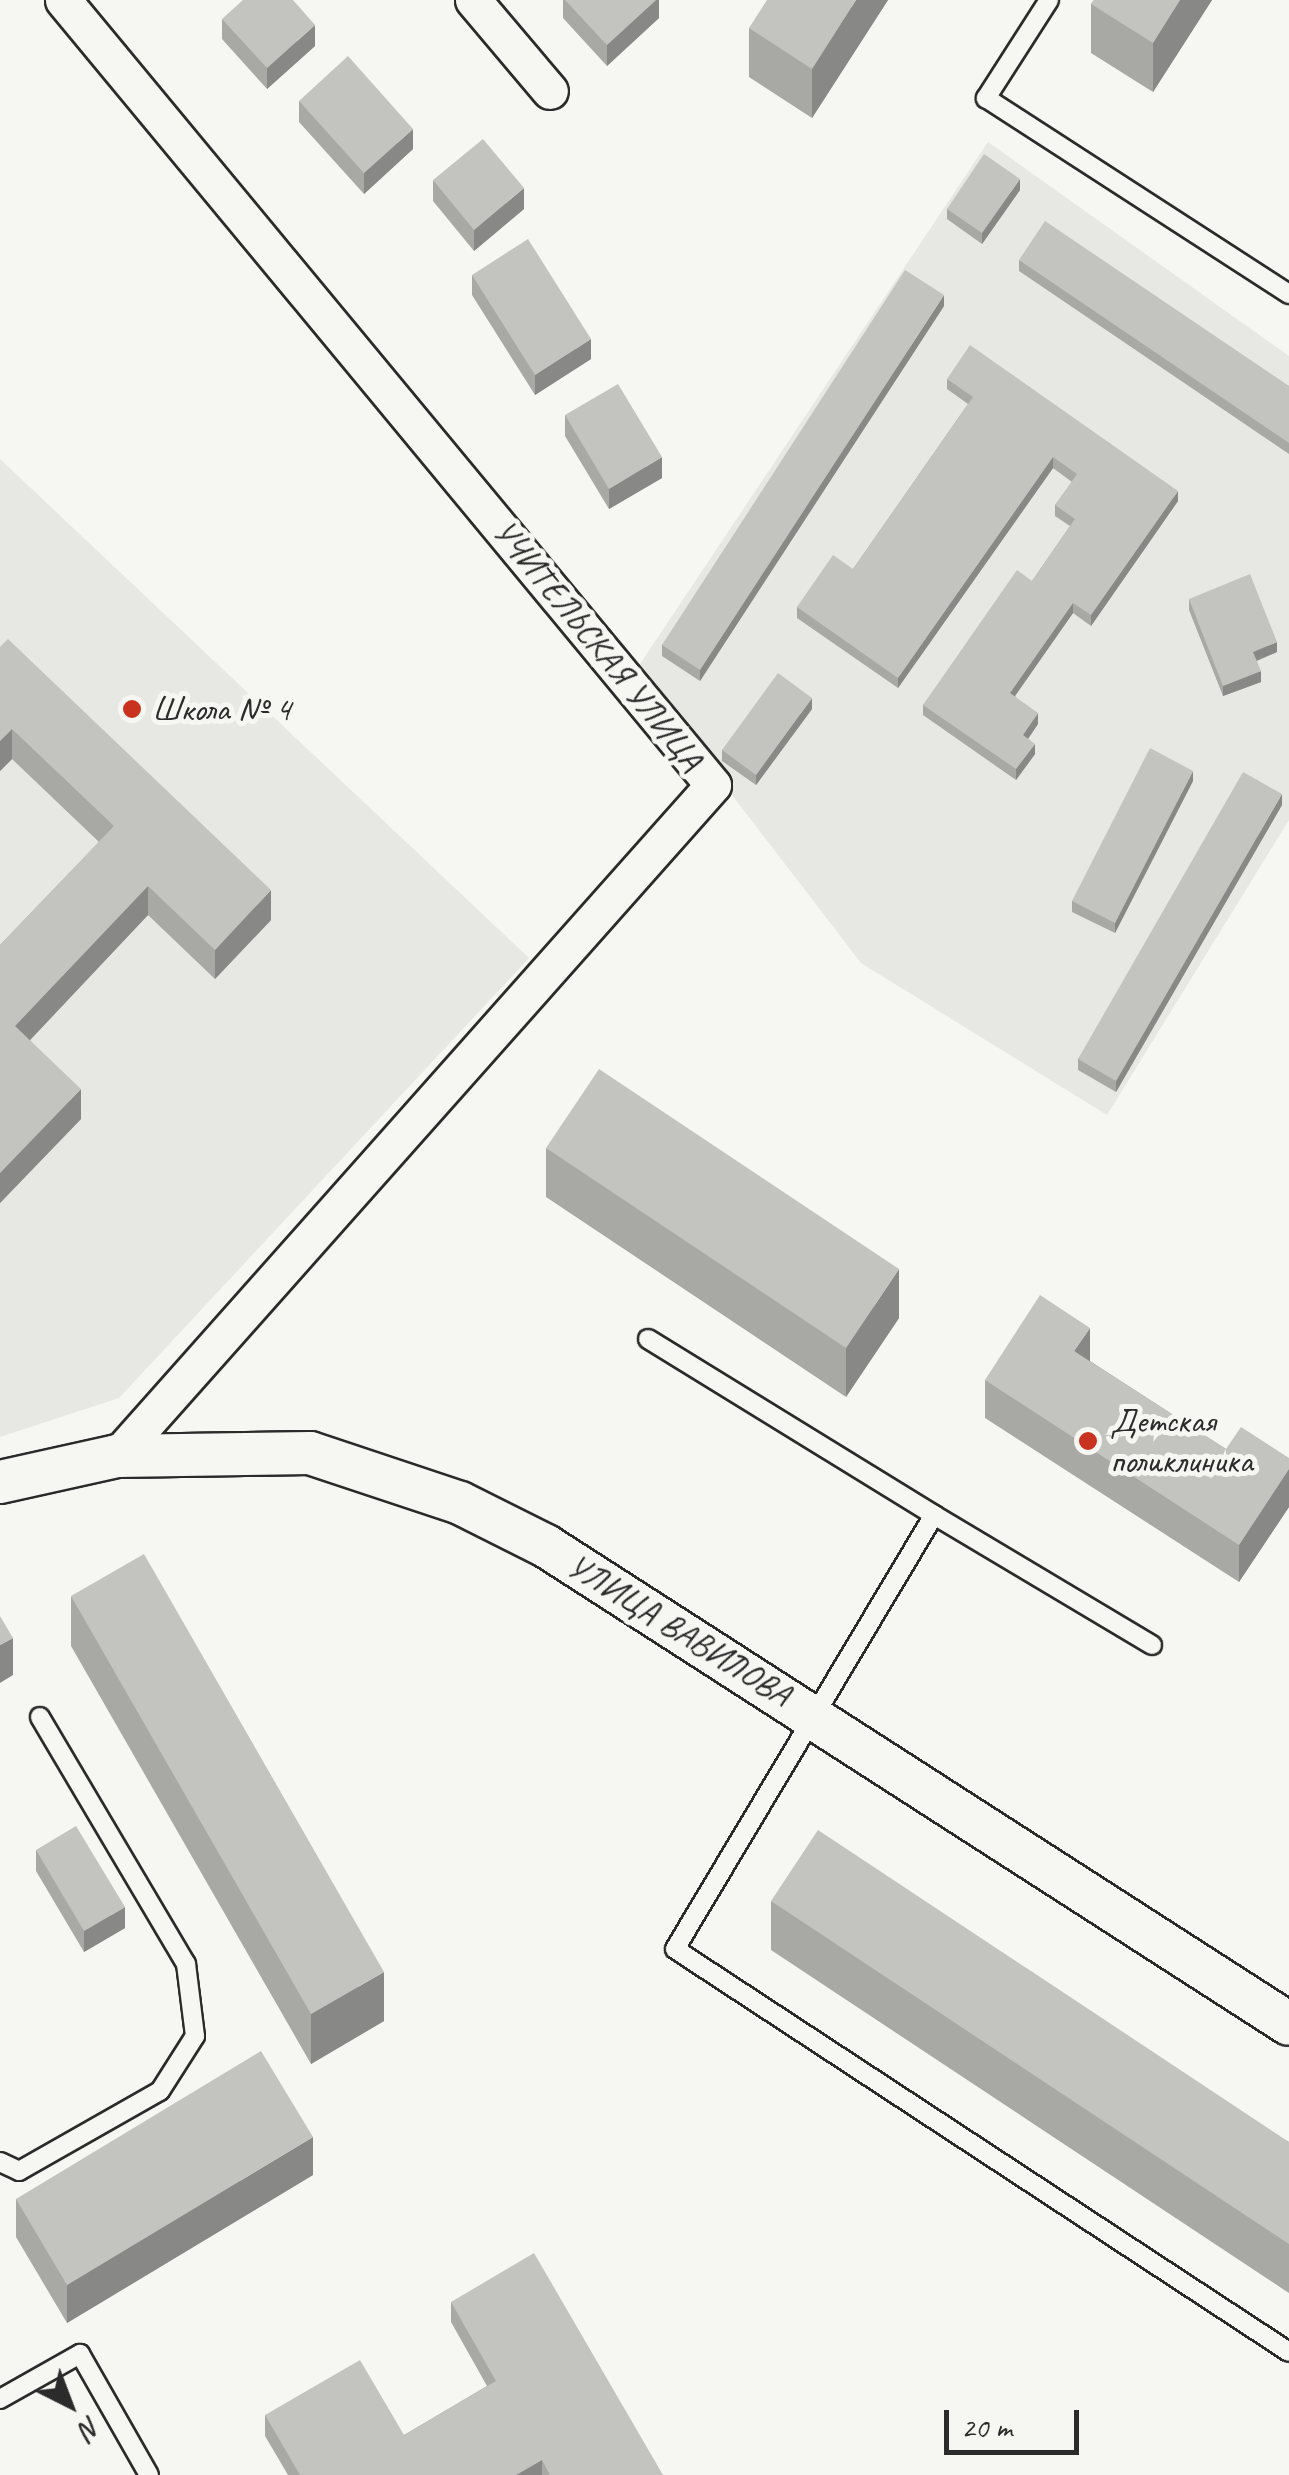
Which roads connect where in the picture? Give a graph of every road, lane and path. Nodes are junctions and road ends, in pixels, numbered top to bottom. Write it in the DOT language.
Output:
graph roads {
  1 [pos="63,0"];
  2 [pos="473,0"];
  3 [pos="1049,0"];
  4 [pos="550,92"];
  5 [pos="1289,294"];
  6 [pos="648,1339"];
  7 [pos="117,1456"];
  8 [pos="0,1482"];
  9 [pos="934,1514"];
  10 [pos="1152,1645"];
  11 [pos="40,1717"];
  12 [pos="815,1717"];
  13 [pos="1289,2024"];
  14 [pos="0,2162"];
  15 [pos="1289,2352"];
  16 [pos="0,2400"];
  17 [pos="149,2475"];
  1 -- 7 [label="street, УЧИТЕЛЬСКАЯ УЛИЦА"];
  2 -- 4 [label="street"];
  3 -- 5 [label="lane"];
  6 -- 9 [label="lane"];
  7 -- 8 [label="street, УЛИЦА ВАВИЛОВА"];
  7 -- 12 [label="street, УЛИЦА ВАВИЛОВА"];
  9 -- 10 [label="lane"];
  9 -- 12 [label="lane"];
  11 -- 14 [label="lane"];
  12 -- 13 [label="street, УЛИЦА ВАВИЛОВА"];
  12 -- 15 [label="lane"];
  16 -- 17 [label="lane"];
}
